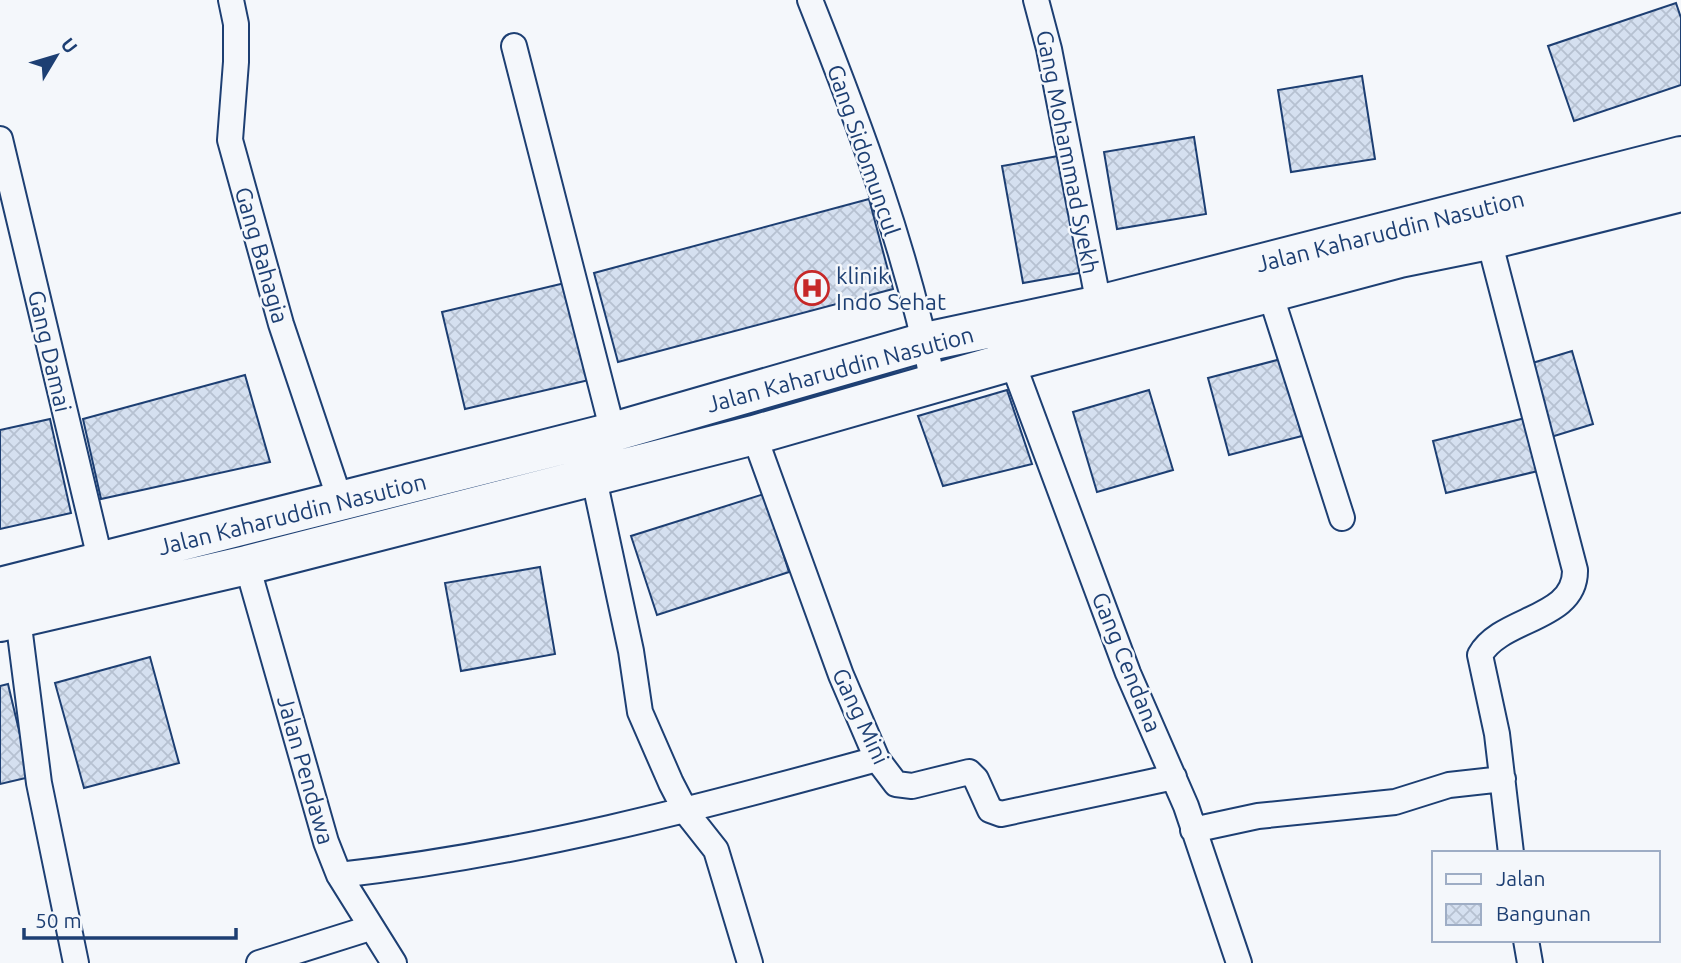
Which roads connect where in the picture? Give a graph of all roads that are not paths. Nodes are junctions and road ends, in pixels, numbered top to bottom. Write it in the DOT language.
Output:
graph roads {
  1 [pos="231,0"];
  2 [pos="810,0"];
  3 [pos="1035,0"];
  4 [pos="514,46"];
  5 [pos="0,139"];
  6 [pos="1681,156"];
  7 [pos="1681,192"];
  8 [pos="1489,240"];
  9 [pos="1270,293"];
  10 [pos="1099,305"];
  11 [pos="925,342"];
  12 [pos="1012,361"];
  13 [pos="933,383"];
  14 [pos="613,432"];
  15 [pos="754,435"];
  16 [pos="593,474"];
  17 [pos="341,503"];
  18 [pos="1342,518"];
  19 [pos="101,562"];
  20 [pos="247,565"];
  21 [pos="6,609"];
  22 [pos="877,760"];
  23 [pos="1174,777"];
  24 [pos="1503,779"];
  25 [pos="687,811"];
  26 [pos="1193,830"];
  27 [pos="1511,851"];
  28 [pos="339,875"];
  29 [pos="370,928"];
  30 [pos="1527,942"];
  31 [pos="76,963"];
  32 [pos="259,963"];
  33 [pos="394,963"];
  34 [pos="750,963"];
  35 [pos="1239,963"];
  36 [pos="1530,963"];
  1 -- 17 [label="street, Gang Bahagia"];
  2 -- 11 [label="street, Gang Sidomuncul"];
  3 -- 10 [label="street, Gang Mohammad Syekh"];
  4 -- 14 [label="street"];
  5 -- 19 [label="street, Gang Damai"];
  6 -- 10 [label="highway, Jalan Kaharuddin Nasution"];
  7 -- 8 [label="highway, Jalan Kaharuddin Nasution"];
  8 -- 9 [label="highway, Jalan Kaharuddin Nasution"];
  8 -- 24 [label="street"];
  9 -- 12 [label="highway, Jalan Kaharuddin Nasution"];
  9 -- 18 [label="street"];
  10 -- 11 [label="highway, Jalan Kaharuddin Nasution"];
  11 -- 13 [label="street, Gang Sidomuncul"];
  11 -- 14 [label="highway, Jalan Kaharuddin Nasution"];
  12 -- 13 [label="highway, Jalan Kaharuddin Nasution"];
  12 -- 23 [label="street, Gang Cendana"];
  13 -- 15 [label="highway, Jalan Kaharuddin Nasution"];
  14 -- 17 [label="highway, Jalan Kaharuddin Nasution"];
  15 -- 16 [label="highway, Jalan Kaharuddin Nasution"];
  15 -- 22 [label="street, Gang Mini"];
  16 -- 20 [label="highway, Jalan Kaharuddin Nasution"];
  16 -- 25 [label="street"];
  17 -- 19 [label="highway, Jalan Kaharuddin Nasution"];
  19 -- 21 [label="highway, Jalan Kaharuddin Nasution"];
  20 -- 21 [label="highway, Jalan Kaharuddin Nasution"];
  20 -- 28 [label="street, Jalan Pendawa"];
  21 -- 31 [label="street"];
  22 -- 23 [label="street, Gang Mini"];
  22 -- 25 [label="street"];
  23 -- 26 [label="street, Gang Cendana"];
  24 -- 26 [label="street"];
  24 -- 27 [label="street"];
  25 -- 28 [label="street"];
  25 -- 34 [label="street"];
  26 -- 35 [label="street, Gang Cendana"];
  28 -- 29 [label="street, Jalan Pendawa"];
  29 -- 32 [label="street"];
  29 -- 33 [label="street, Jalan Pendawa"];
  30 -- 36 [label="street"];
}
